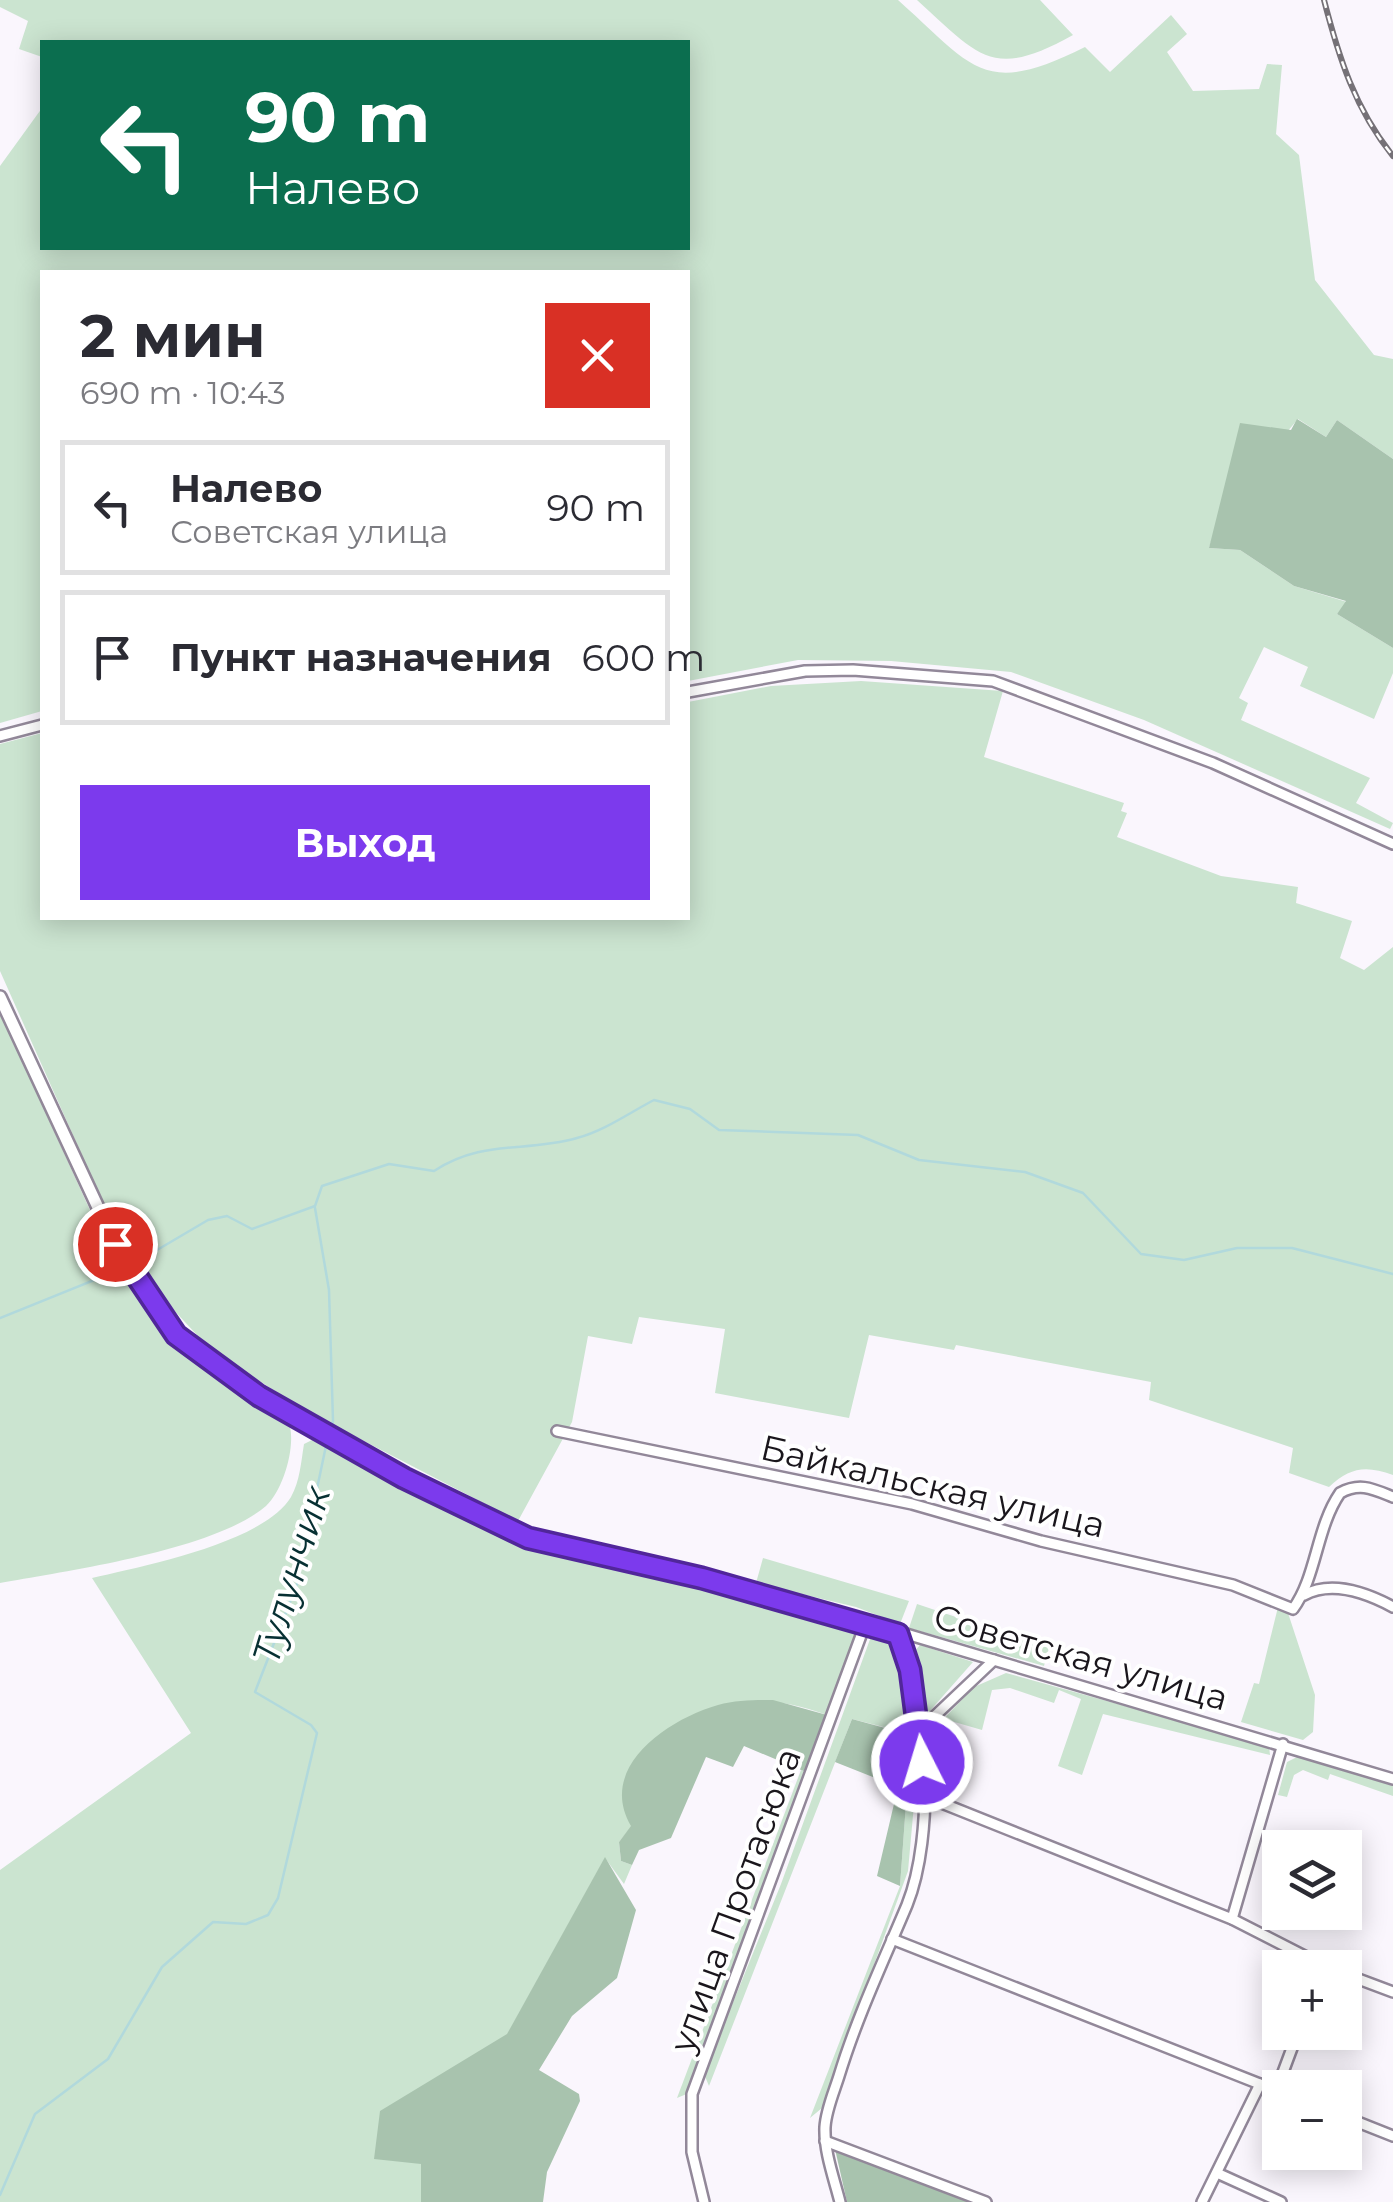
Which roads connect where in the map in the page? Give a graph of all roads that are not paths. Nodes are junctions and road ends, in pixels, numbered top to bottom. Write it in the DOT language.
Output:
graph roads {
  1 [pos="690,692"];
  2 [pos="40,726"];
  3 [pos="0,736"];
  4 [pos="1393,844"];
  5 [pos="0,997"];
  6 [pos="557,1431"];
  7 [pos="1393,1497"];
  8 [pos="528,1538"];
  9 [pos="1304,1595"];
  10 [pos="1393,1607"];
  11 [pos="866,1622"];
  12 [pos="898,1634"];
  13 [pos="994,1660"];
  14 [pos="921,1729"];
  15 [pos="1283,1744"];
  16 [pos="1393,1779"];
  17 [pos="924,1796"];
  18 [pos="1232,1919"];
  19 [pos="892,1939"];
  20 [pos="1291,1950"];
  21 [pos="1362,1980"];
  22 [pos="1393,1992"];
  23 [pos="1260,2084"];
  24 [pos="1362,2124"];
  25 [pos="1393,2136"];
  26 [pos="825,2141"];
  27 [pos="1216,2173"];
  28 [pos="704,2202"];
  29 [pos="840,2202"];
  30 [pos="986,2202"];
  31 [pos="1202,2202"];
  32 [pos="1281,2202"];
  1 -- 4 [label="street"];
  2 -- 3 [label="street"];
  5 -- 8 [label="street, Советская улица"];
  6 -- 9 [label="street, Байкальская улица"];
  7 -- 9 [label="street"];
  8 -- 11 [label="street, Советская улица"];
  9 -- 10 [label="street"];
  11 -- 12 [label="street, Советская улица"];
  11 -- 28 [label="street, улица Протасюка"];
  12 -- 13 [label="street, Советская улица"];
  12 -- 14 [label="street"];
  13 -- 14 [label="street"];
  13 -- 15 [label="street, Советская улица"];
  14 -- 17 [label="street"];
  15 -- 16 [label="street, Советская улица"];
  15 -- 18 [label="street"];
  17 -- 18 [label="street"];
  17 -- 19 [label="street"];
  18 -- 20 [label="street"];
  19 -- 23 [label="street"];
  19 -- 26 [label="street"];
  21 -- 22 [label="street"];
  23 -- 27 [label="street"];
  24 -- 25 [label="street"];
  26 -- 29 [label="street"];
  26 -- 30 [label="street"];
  27 -- 31 [label="street"];
  27 -- 32 [label="street"];
}
